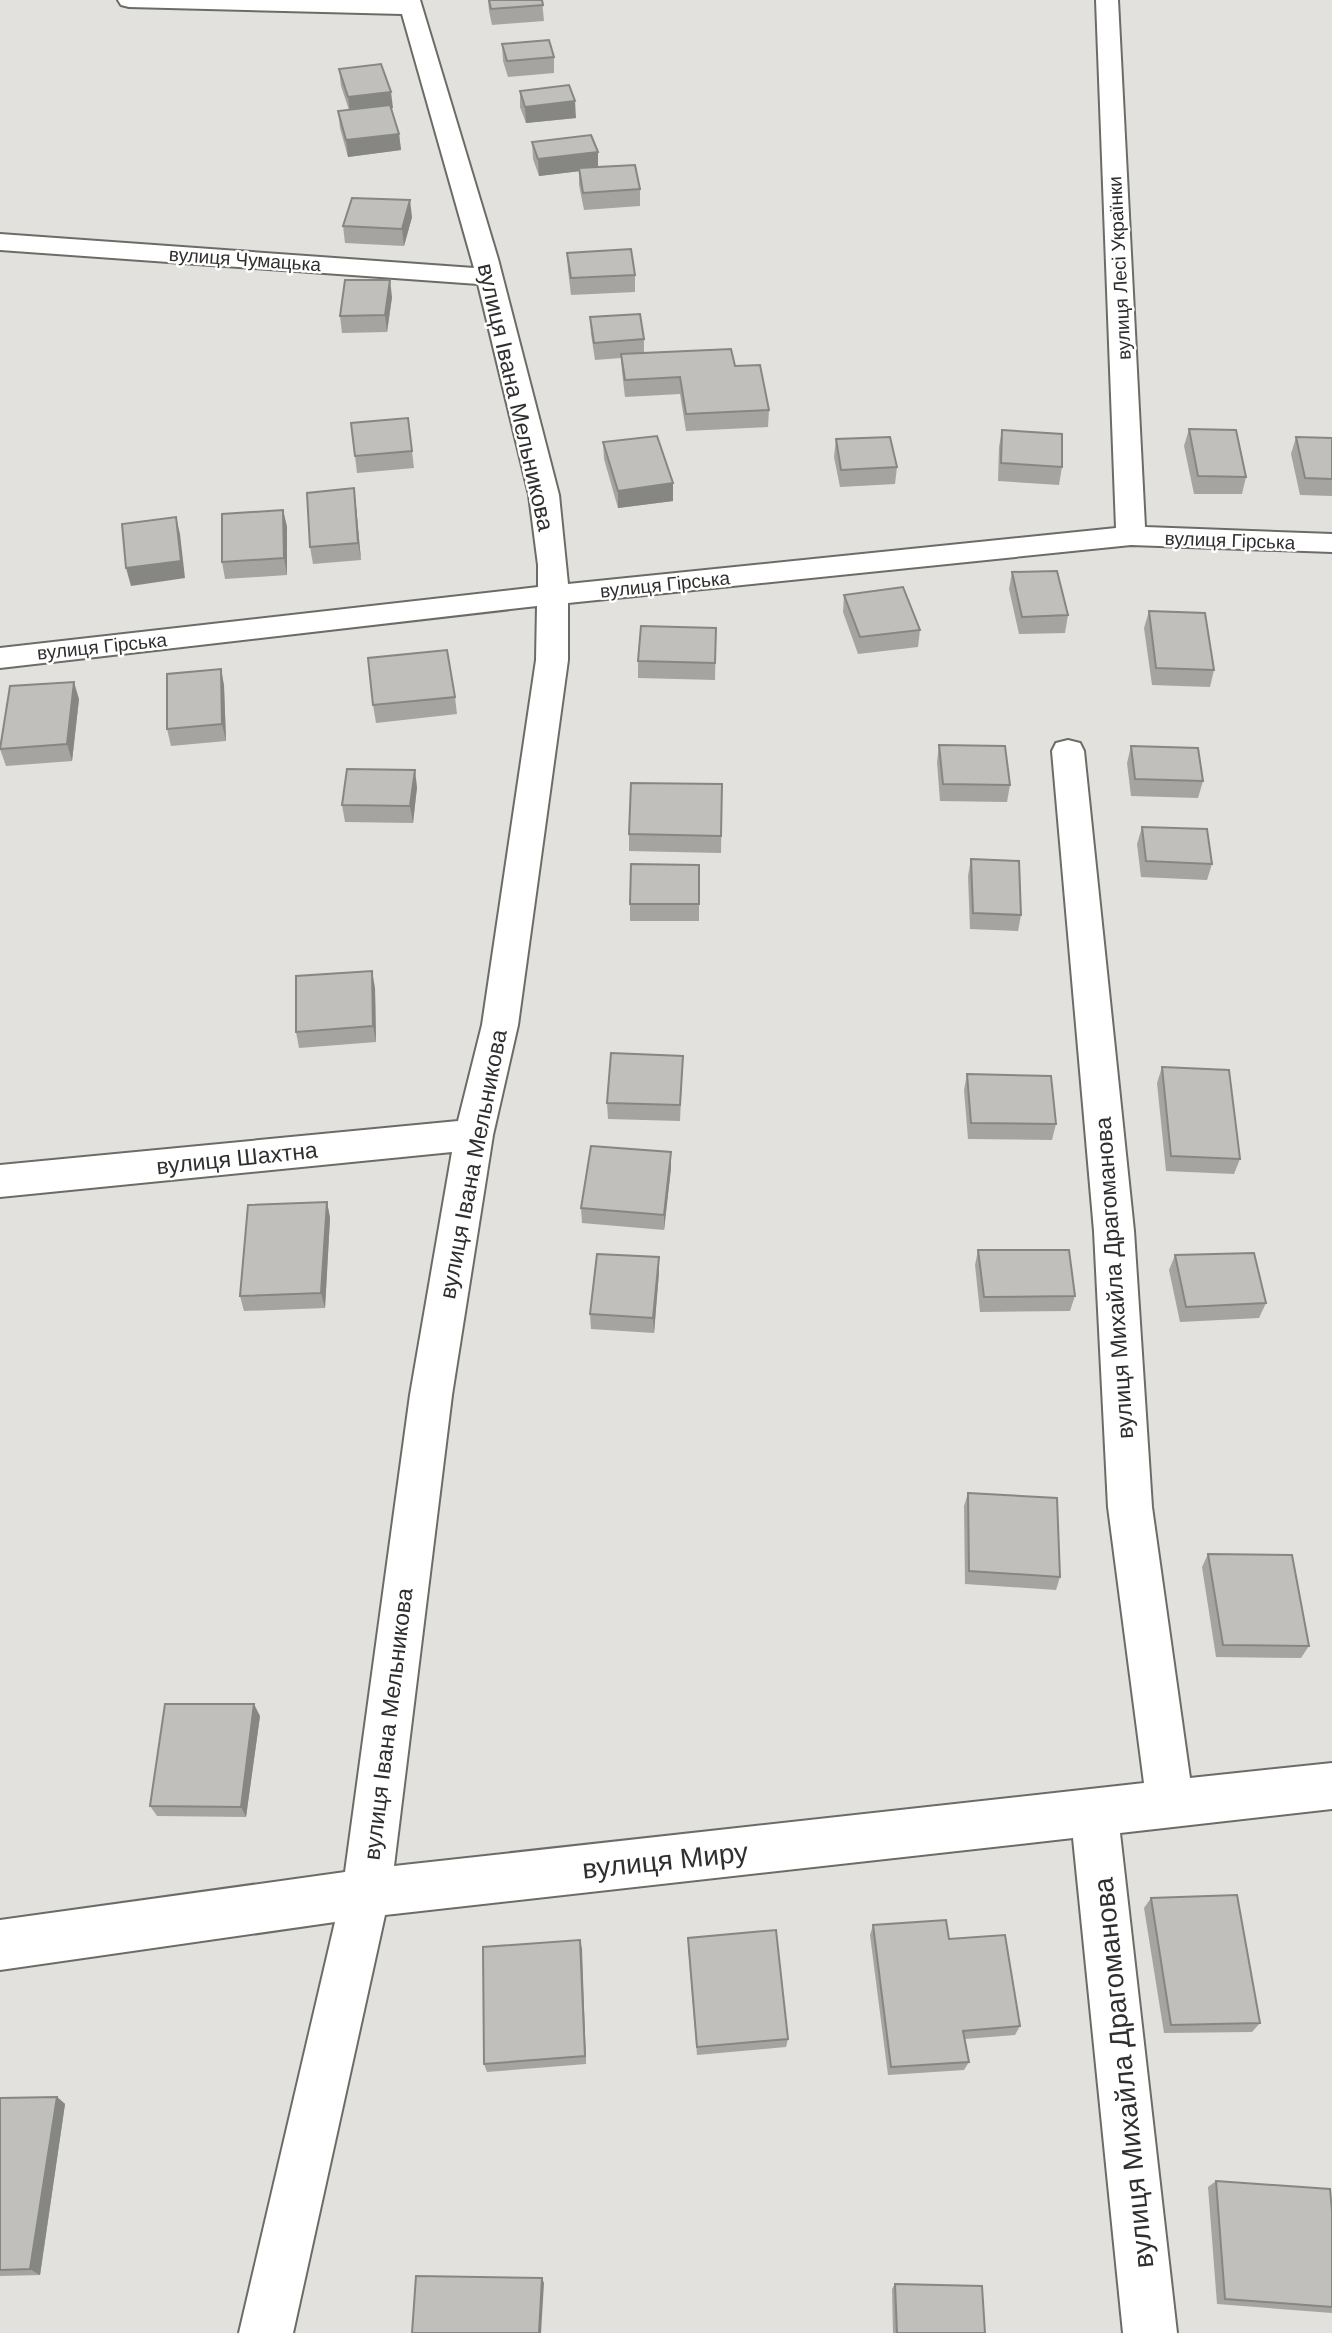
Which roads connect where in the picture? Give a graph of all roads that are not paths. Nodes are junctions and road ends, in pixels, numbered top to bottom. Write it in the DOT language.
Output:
graph roads {
  1 [pos="129,0"];
  2 [pos="1107,0"];
  3 [pos="410,4"];
  4 [pos="0,242"];
  5 [pos="489,276"];
  6 [pos="1131,536"];
  7 [pos="1332,543"];
  8 [pos="551,595"];
  9 [pos="0,658"];
  10 [pos="1068,751"];
  11 [pos="474,1135"];
  12 [pos="0,1181"];
  13 [pos="1332,1786"];
  14 [pos="1170,1804"];
  15 [pos="1094,1813"];
  16 [pos="366,1893"];
  17 [pos="0,1945"];
  18 [pos="266,2333"];
  19 [pos="1150,2333"];
  1 -- 3 [label="street"];
  2 -- 6 [label="street, вулиця Лесі Українки"];
  3 -- 5 [label="street, вулиця Івана Мельникова"];
  4 -- 5 [label="street, вулиця Чумацька"];
  5 -- 8 [label="street, вулиця Івана Мельникова"];
  6 -- 7 [label="street, вулиця Гірська"];
  6 -- 8 [label="street, вулиця Гірська"];
  8 -- 9 [label="street, вулиця Гірська"];
  8 -- 11 [label="street, вулиця Івана Мельникова"];
  10 -- 14 [label="street, вулиця Михайла Драгоманова"];
  11 -- 12 [label="street, вулиця Шахтна"];
  11 -- 16 [label="street, вулиця Івана Мельникова"];
  13 -- 14 [label="street, вулиця Миру"];
  14 -- 15 [label="street, вулиця Миру"];
  15 -- 16 [label="street, вулиця Миру"];
  15 -- 19 [label="street, вулиця Михайла Драгоманова"];
  16 -- 17 [label="street, вулиця Миру"];
  16 -- 18 [label="street, вулиця Івана Мельникова"];
}
